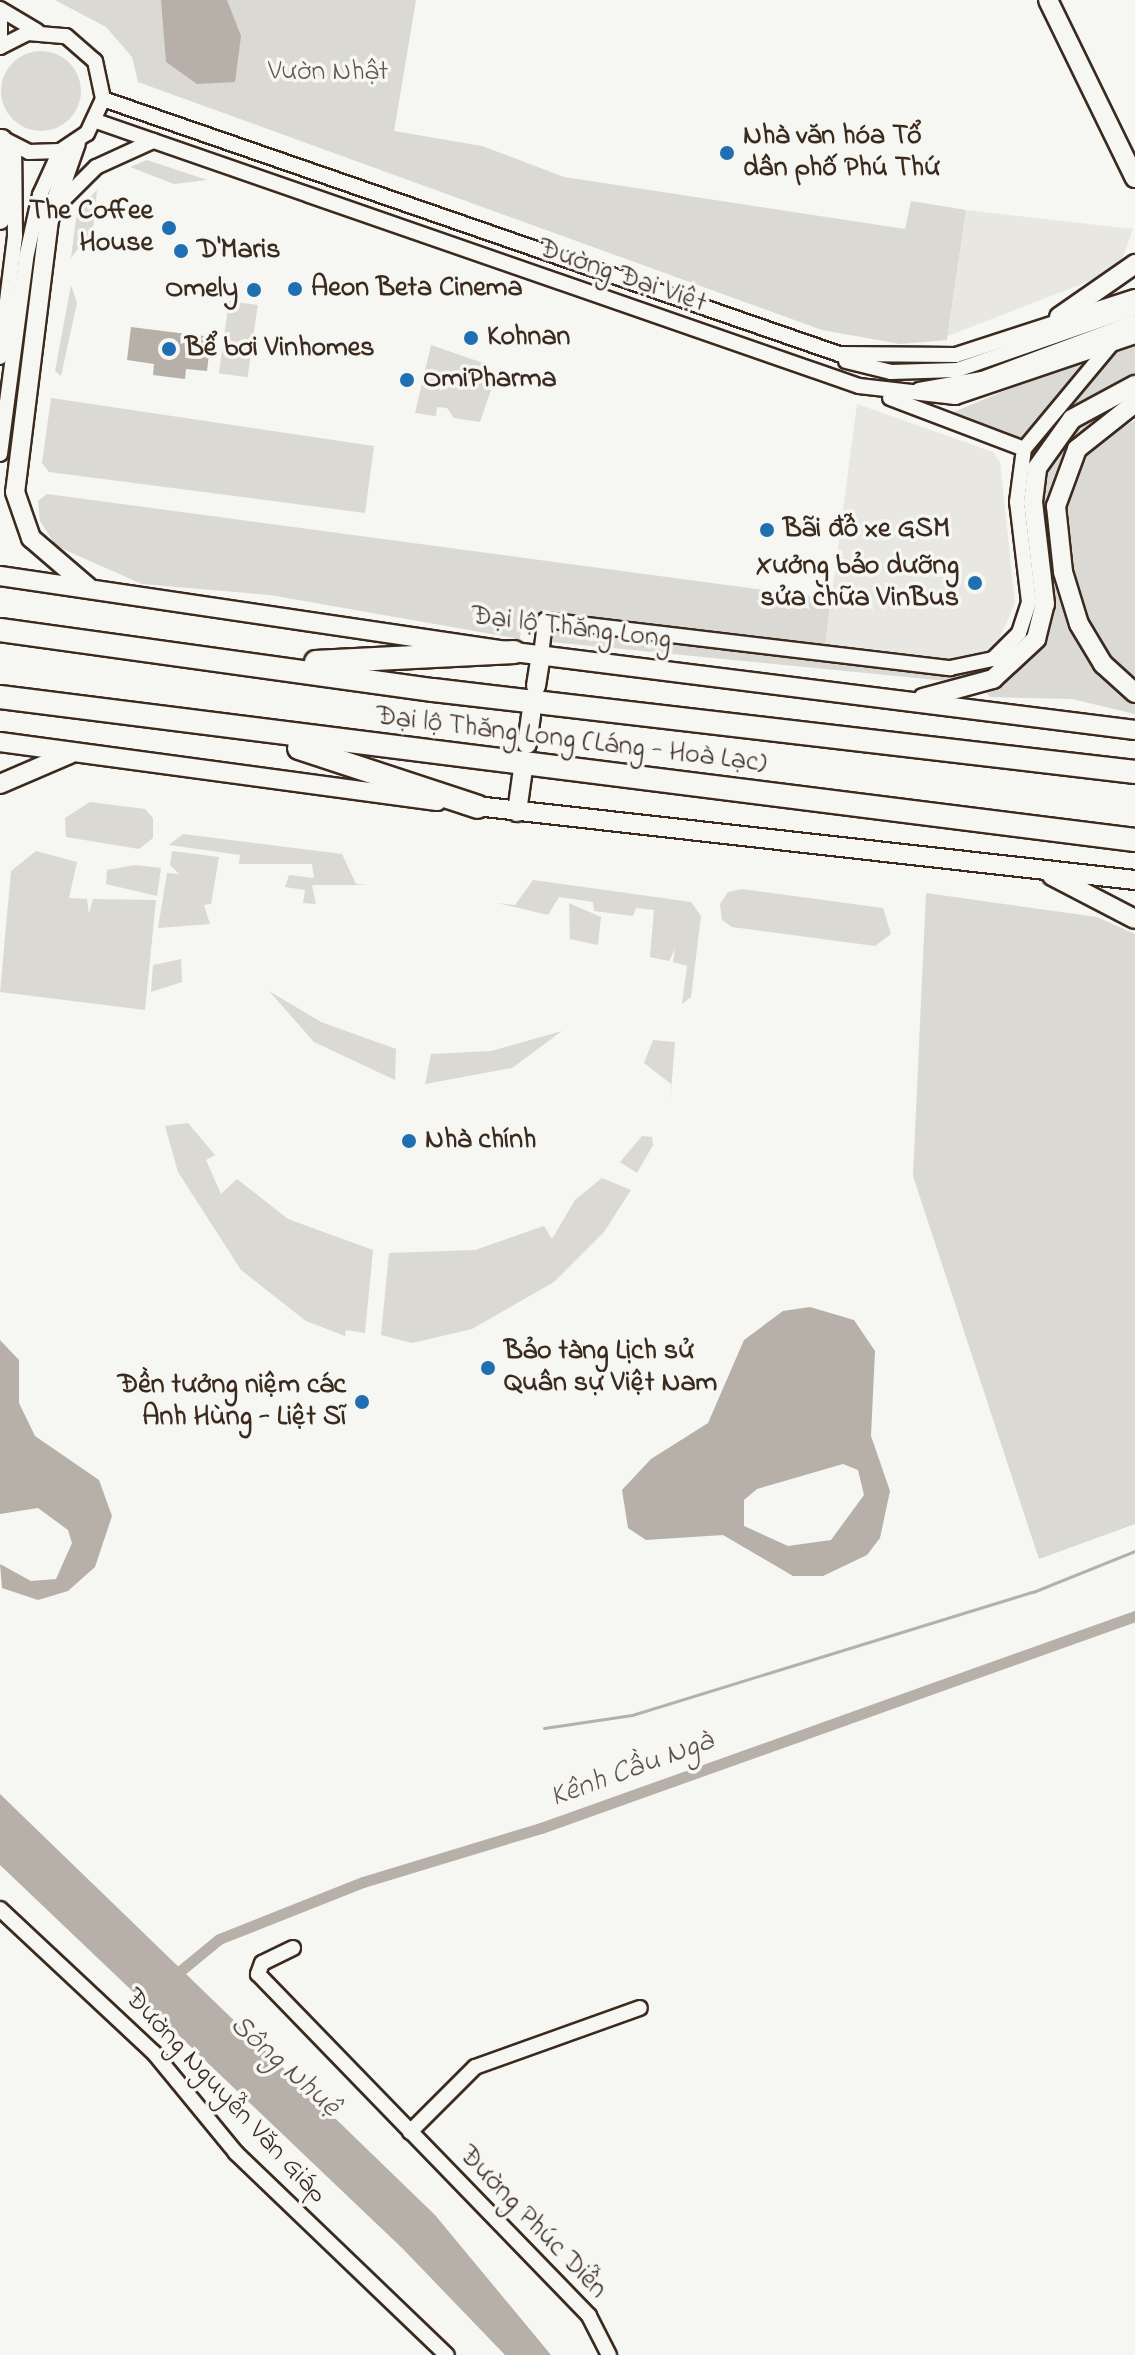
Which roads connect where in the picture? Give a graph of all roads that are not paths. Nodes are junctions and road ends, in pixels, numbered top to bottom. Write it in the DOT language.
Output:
graph roads {
  1 [pos="1048,0"];
  2 [pos="0,9"];
  3 [pos="0,16"];
  4 [pos="37,32"];
  5 [pos="0,47"];
  6 [pos="103,99"];
  7 [pos="96,121"];
  8 [pos="6,141"];
  9 [pos="153,141"];
  10 [pos="68,147"];
  11 [pos="312,173"];
  12 [pos="1135,178"];
  13 [pos="304,194"];
  14 [pos="0,220"];
  15 [pos="49,220"];
  16 [pos="1135,264"];
  17 [pos="1135,297"];
  18 [pos="1135,308"];
  19 [pos="1059,317"];
  20 [pos="1135,322"];
  21 [pos="1135,336"];
  22 [pos="1115,340"];
  23 [pos="816,349"];
  24 [pos="0,357"];
  25 [pos="1135,385"];
  26 [pos="872,388"];
  27 [pos="893,391"];
  28 [pos="1135,403"];
  29 [pos="1024,449"];
  30 [pos="0,454"];
  31 [pos="0,576"];
  32 [pos="91,588"];
  33 [pos="0,630"];
  34 [pos="33,634"];
  35 [pos="514,652"];
  36 [pos="541,655"];
  37 [pos="536,686"];
  38 [pos="1135,693"];
  39 [pos="0,697"];
  40 [pos="908,701"];
  41 [pos="94,710"];
  42 [pos="531,714"];
  43 [pos="1135,730"];
  44 [pos="0,742"];
  45 [pos="527,744"];
  46 [pos="80,751"];
  47 [pos="523,769"];
  48 [pos="1135,772"];
  49 [pos="0,784"];
  50 [pos="478,807"];
  51 [pos="517,812"];
  52 [pos="1135,840"];
  53 [pos="1046,873"];
  54 [pos="1135,880"];
  55 [pos="1135,919"];
  56 [pos="0,1909"];
  57 [pos="293,1948"];
  58 [pos="640,2008"];
  59 [pos="410,2132"];
  60 [pos="447,2355"];
  61 [pos="609,2355"];
  1 -- 12 [label="main road"];
  2 -- 4 [label="street"];
  3 -- 5 [label="street"];
  4 -- 5 [label="street"];
  4 -- 6 [label="street"];
  6 -- 7 [label="street"];
  6 -- 11 [label="street, Đường Đại Việt"];
  7 -- 9 [label="street, Đường Đại Việt"];
  7 -- 10 [label="street"];
  8 -- 10 [label="street"];
  8 -- 14 [label="main road"];
  8 -- 24 [label="street"];
  9 -- 13 [label="street, Đường Đại Việt"];
  9 -- 15 [label="street"];
  10 -- 15 [label="main road"];
  10 -- 30 [label="street"];
  11 -- 13 [label="street"];
  11 -- 23 [label="street, Đường Đại Việt"];
  13 -- 26 [label="street, Đường Đại Việt"];
  15 -- 32 [label="main road"];
  16 -- 19 [label="main road"];
  17 -- 19 [label="street, Đường Đại Việt"];
  18 -- 23 [label="street"];
  19 -- 23 [label="street, Đường Đại Việt"];
  20 -- 27 [label="street"];
  21 -- 22 [label="street, Đường Đại Việt"];
  22 -- 27 [label="street, Đường Đại Việt"];
  22 -- 29 [label="street"];
  25 -- 40 [label="main road"];
  26 -- 27 [label="street, Đường Đại Việt"];
  26 -- 29 [label="street"];
  28 -- 38 [label="main road"];
  29 -- 36 [label="street"];
  31 -- 32 [label="main road, Đại lộ Thăng Long"];
  32 -- 35 [label="main road, Đại lộ Thăng Long"];
  33 -- 34 [label="highway, Đại lộ Thăng Long (Láng - Hoà Lạc)"];
  34 -- 35 [label="highway"];
  34 -- 48 [label="highway, Đại lộ Thăng Long (Láng - Hoà Lạc)"];
  35 -- 36 [label="main road, Đại lộ Thăng Long"];
  36 -- 37 [label="main road"];
  36 -- 40 [label="main road, Đại lộ Thăng Long"];
  39 -- 41 [label="highway, Đại lộ Thăng Long (Láng - Hoà Lạc)"];
  40 -- 43 [label="main road, Đại lộ Thăng Long"];
  41 -- 50 [label="highway"];
  41 -- 52 [label="highway, Đại lộ Thăng Long (Láng - Hoà Lạc)"];
  42 -- 45 [label="main road"];
  44 -- 46 [label="main road"];
  46 -- 49 [label="main road"];
  46 -- 50 [label="main road"];
  47 -- 51 [label="main road"];
  50 -- 51 [label="main road"];
  51 -- 53 [label="main road"];
  53 -- 54 [label="main road"];
  53 -- 55 [label="main road"];
  56 -- 60 [label="street, Đường Nguyễn Văn Giáp"];
  57 -- 59 [label="street, Đường Phúc Diễn"];
  58 -- 59 [label="street"];
  59 -- 61 [label="street, Đường Phúc Diễn"];
}
